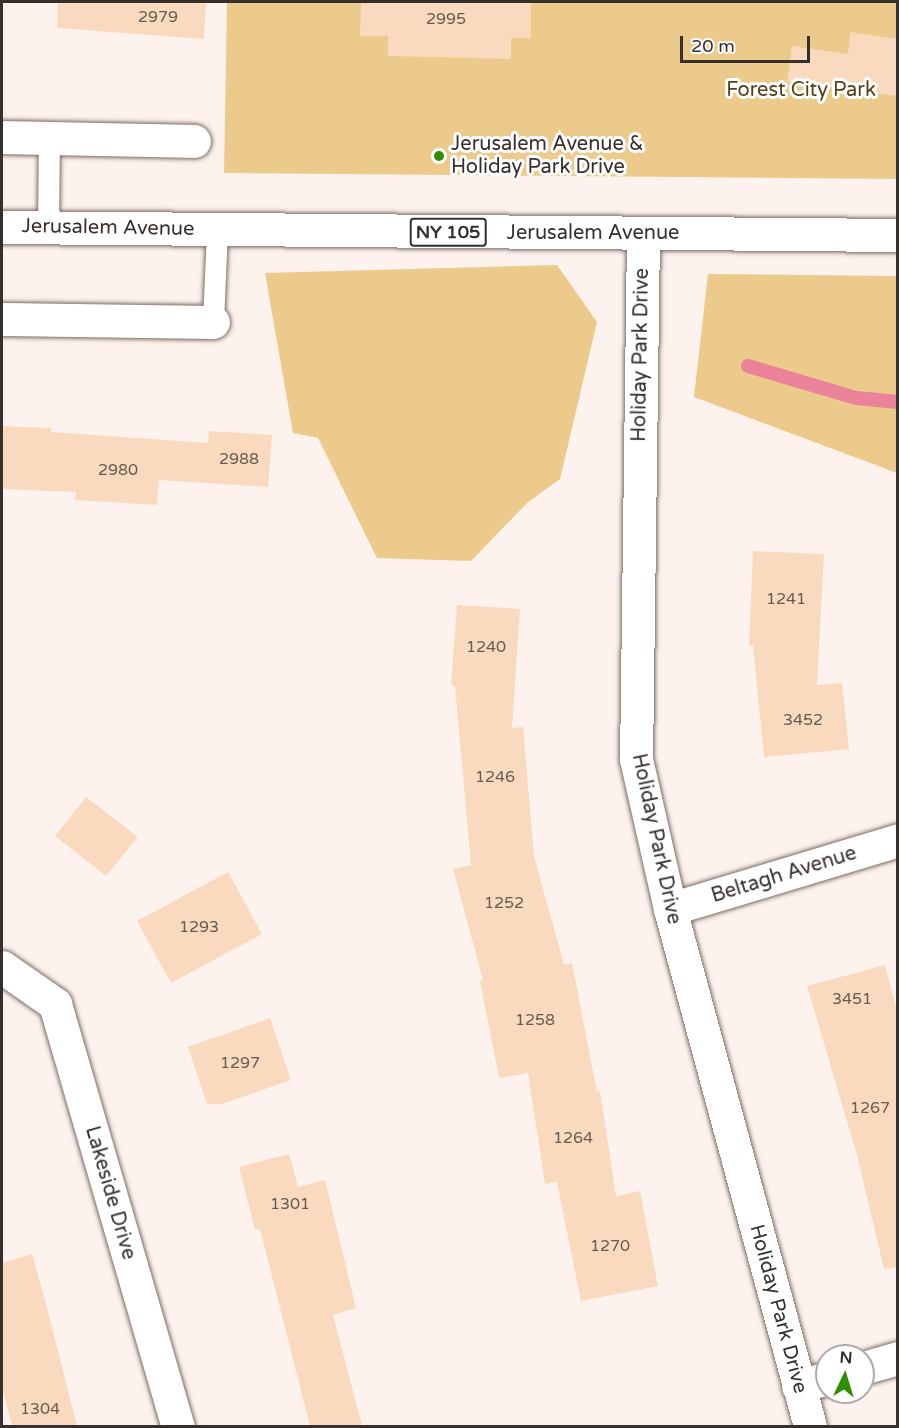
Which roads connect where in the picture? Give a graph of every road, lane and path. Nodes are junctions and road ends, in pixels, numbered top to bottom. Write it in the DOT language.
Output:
graph roads {
  1 [pos="2,137"];
  2 [pos="49,138"];
  3 [pos="194,141"];
  4 [pos="2,227"];
  5 [pos="48,228"];
  6 [pos="217,230"];
  7 [pos="643,234"];
  8 [pos="897,235"];
  9 [pos="2,319"];
  10 [pos="213,322"];
  11 [pos="897,840"];
  12 [pos="670,909"];
  13 [pos="9,972"];
  14 [pos="897,1358"];
  15 [pos="875,1364"];
  16 [pos="813,1382"];
  17 [pos="178,1426"];
  18 [pos="810,1426"];
  1 -- 2 [label="street"];
  2 -- 3 [label="street"];
  2 -- 5 [label="lane"];
  4 -- 5 [label="street, Jerusalem Avenue / NY 105"];
  5 -- 6 [label="street, Jerusalem Avenue / NY 105"];
  6 -- 7 [label="street, Jerusalem Avenue / NY 105"];
  6 -- 10 [label="lane"];
  7 -- 8 [label="street, Jerusalem Avenue / NY 105"];
  7 -- 12 [label="street, Holiday Park Drive"];
  9 -- 10 [label="street"];
  11 -- 12 [label="street, Beltagh Avenue"];
  12 -- 16 [label="street, Holiday Park Drive"];
  13 -- 17 [label="street, Lakeside Drive"];
  14 -- 15 [label="street"];
  16 -- 18 [label="street, Holiday Park Drive"];
}
